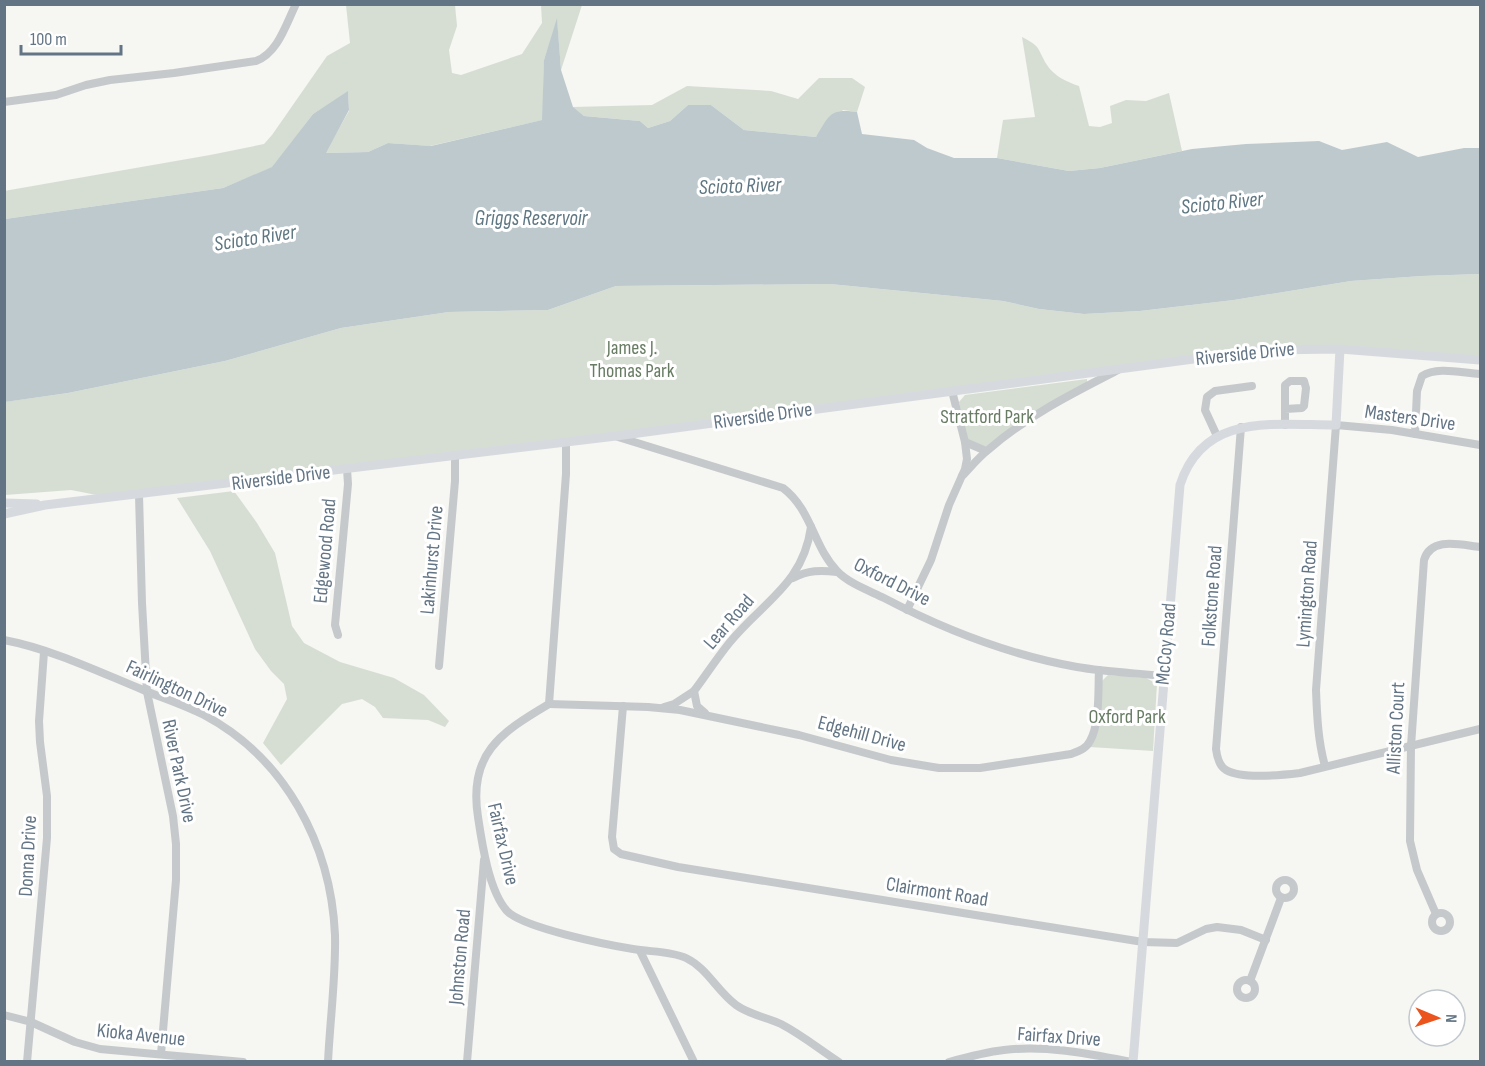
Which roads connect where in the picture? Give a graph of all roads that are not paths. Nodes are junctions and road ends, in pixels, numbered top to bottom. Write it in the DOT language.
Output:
graph roads {
  1 [pos="296,4"];
  2 [pos="4,102"];
  3 [pos="1340,349"];
  4 [pos="1480,360"];
  5 [pos="1121,369"];
  6 [pos="1480,374"];
  7 [pos="1252,386"];
  8 [pos="952,392"];
  9 [pos="1285,409"];
  10 [pos="1285,425"];
  11 [pos="1335,425"];
  12 [pos="1240,427"];
  13 [pos="1415,434"];
  14 [pos="616,436"];
  15 [pos="1217,436"];
  16 [pos="566,442"];
  17 [pos="965,442"];
  18 [pos="1480,445"];
  19 [pos="986,451"];
  20 [pos="455,456"];
  21 [pos="347,470"];
  22 [pos="962,476"];
  23 [pos="139,495"];
  24 [pos="4,503"];
  25 [pos="45,505"];
  26 [pos="4,514"];
  27 [pos="811,525"];
  28 [pos="1480,547"];
  29 [pos="837,572"];
  30 [pos="792,579"];
  31 [pos="908,610"];
  32 [pos="338,635"];
  33 [pos="4,640"];
  34 [pos="44,652"];
  35 [pos="440,666"];
  36 [pos="1099,670"];
  37 [pos="1163,676"];
  38 [pos="694,691"];
  39 [pos="147,692"];
  40 [pos="549,704"];
  41 [pos="623,706"];
  42 [pos="660,708"];
  43 [pos="706,715"];
  44 [pos="1480,729"];
  45 [pos="1411,746"];
  46 [pos="1325,766"];
  47 [pos="485,855"];
  48 [pos="1281,898"];
  49 [pos="1436,914"];
  50 [pos="1266,940"];
  51 [pos="1143,942"];
  52 [pos="640,951"];
  53 [pos="1250,981"];
  54 [pos="4,1015"];
  55 [pos="30,1022"];
  56 [pos="161,1054"];
  57 [pos="27,1062"];
  58 [pos="243,1062"];
  59 [pos="328,1062"];
  60 [pos="467,1062"];
  61 [pos="694,1062"];
  62 [pos="839,1062"];
  63 [pos="949,1062"];
  64 [pos="1132,1062"];
  1 -- 2 [label="street"];
  3 -- 4 [label="main road, Riverside Drive"];
  3 -- 5 [label="main road, Riverside Drive"];
  3 -- 11 [label="main road"];
  5 -- 8 [label="main road, Riverside Drive"];
  5 -- 19 [label="street"];
  6 -- 13 [label="street"];
  7 -- 15 [label="street"];
  8 -- 14 [label="main road, Riverside Drive"];
  8 -- 17 [label="street"];
  9 -- 10 [label="street"];
  10 -- 11 [label="main road, McCoy Road"];
  10 -- 12 [label="main road, McCoy Road"];
  11 -- 13 [label="street, Masters Drive"];
  11 -- 46 [label="street, Lymington Road"];
  12 -- 15 [label="main road, McCoy Road"];
  12 -- 46 [label="street, Folkstone Road"];
  13 -- 18 [label="street, Masters Drive"];
  14 -- 16 [label="main road, Riverside Drive"];
  14 -- 27 [label="street, Oxford Drive"];
  15 -- 37 [label="main road, McCoy Road"];
  16 -- 20 [label="main road, Riverside Drive"];
  16 -- 40 [label="street"];
  17 -- 19 [label="street"];
  17 -- 22 [label="street"];
  19 -- 22 [label="street"];
  20 -- 21 [label="main road, Riverside Drive"];
  20 -- 35 [label="street, Lakinhurst Drive"];
  21 -- 23 [label="main road, Riverside Drive"];
  21 -- 32 [label="street, Edgewood Road"];
  22 -- 31 [label="street"];
  23 -- 25 [label="main road, Riverside Drive"];
  23 -- 39 [label="street, River Park Drive"];
  24 -- 25 [label="main road, Riverside Drive"];
  25 -- 26 [label="main road, Riverside Drive"];
  27 -- 29 [label="street, Oxford Drive"];
  27 -- 30 [label="street, Lear Road"];
  28 -- 45 [label="street, Alliston Court"];
  29 -- 30 [label="street"];
  29 -- 31 [label="street, Oxford Drive"];
  30 -- 38 [label="street, Lear Road"];
  31 -- 36 [label="street, Oxford Drive"];
  33 -- 34 [label="street, Fairlington Drive"];
  34 -- 39 [label="street, Fairlington Drive"];
  34 -- 55 [label="street, Donna Drive"];
  36 -- 37 [label="street, Oxford Drive"];
  36 -- 43 [label="street, Edgehill Drive"];
  37 -- 51 [label="main road, McCoy Road"];
  38 -- 42 [label="street, Lear Road"];
  38 -- 43 [label="street"];
  39 -- 56 [label="street, River Park Drive"];
  39 -- 59 [label="street, Fairlington Drive"];
  40 -- 41 [label="street, Edgehill Drive"];
  40 -- 47 [label="street, Fairfax Drive"];
  41 -- 42 [label="street, Edgehill Drive"];
  41 -- 51 [label="street, Clairmont Road"];
  42 -- 43 [label="street, Edgehill Drive"];
  44 -- 45 [label="street"];
  45 -- 46 [label="street"];
  45 -- 49 [label="street, Alliston Court"];
  47 -- 52 [label="street, Fairfax Drive"];
  47 -- 60 [label="street, Johnston Road"];
  48 -- 50 [label="street"];
  50 -- 51 [label="street, Clairmont Road"];
  50 -- 53 [label="street"];
  51 -- 64 [label="main road, McCoy Road"];
  52 -- 61 [label="street"];
  52 -- 62 [label="street, Fairfax Drive"];
  54 -- 55 [label="street, Kioka Avenue"];
  55 -- 56 [label="street, Kioka Avenue"];
  55 -- 57 [label="street, Donna Drive"];
  56 -- 58 [label="street, Kioka Avenue"];
  63 -- 64 [label="street, Fairfax Drive"];
}
